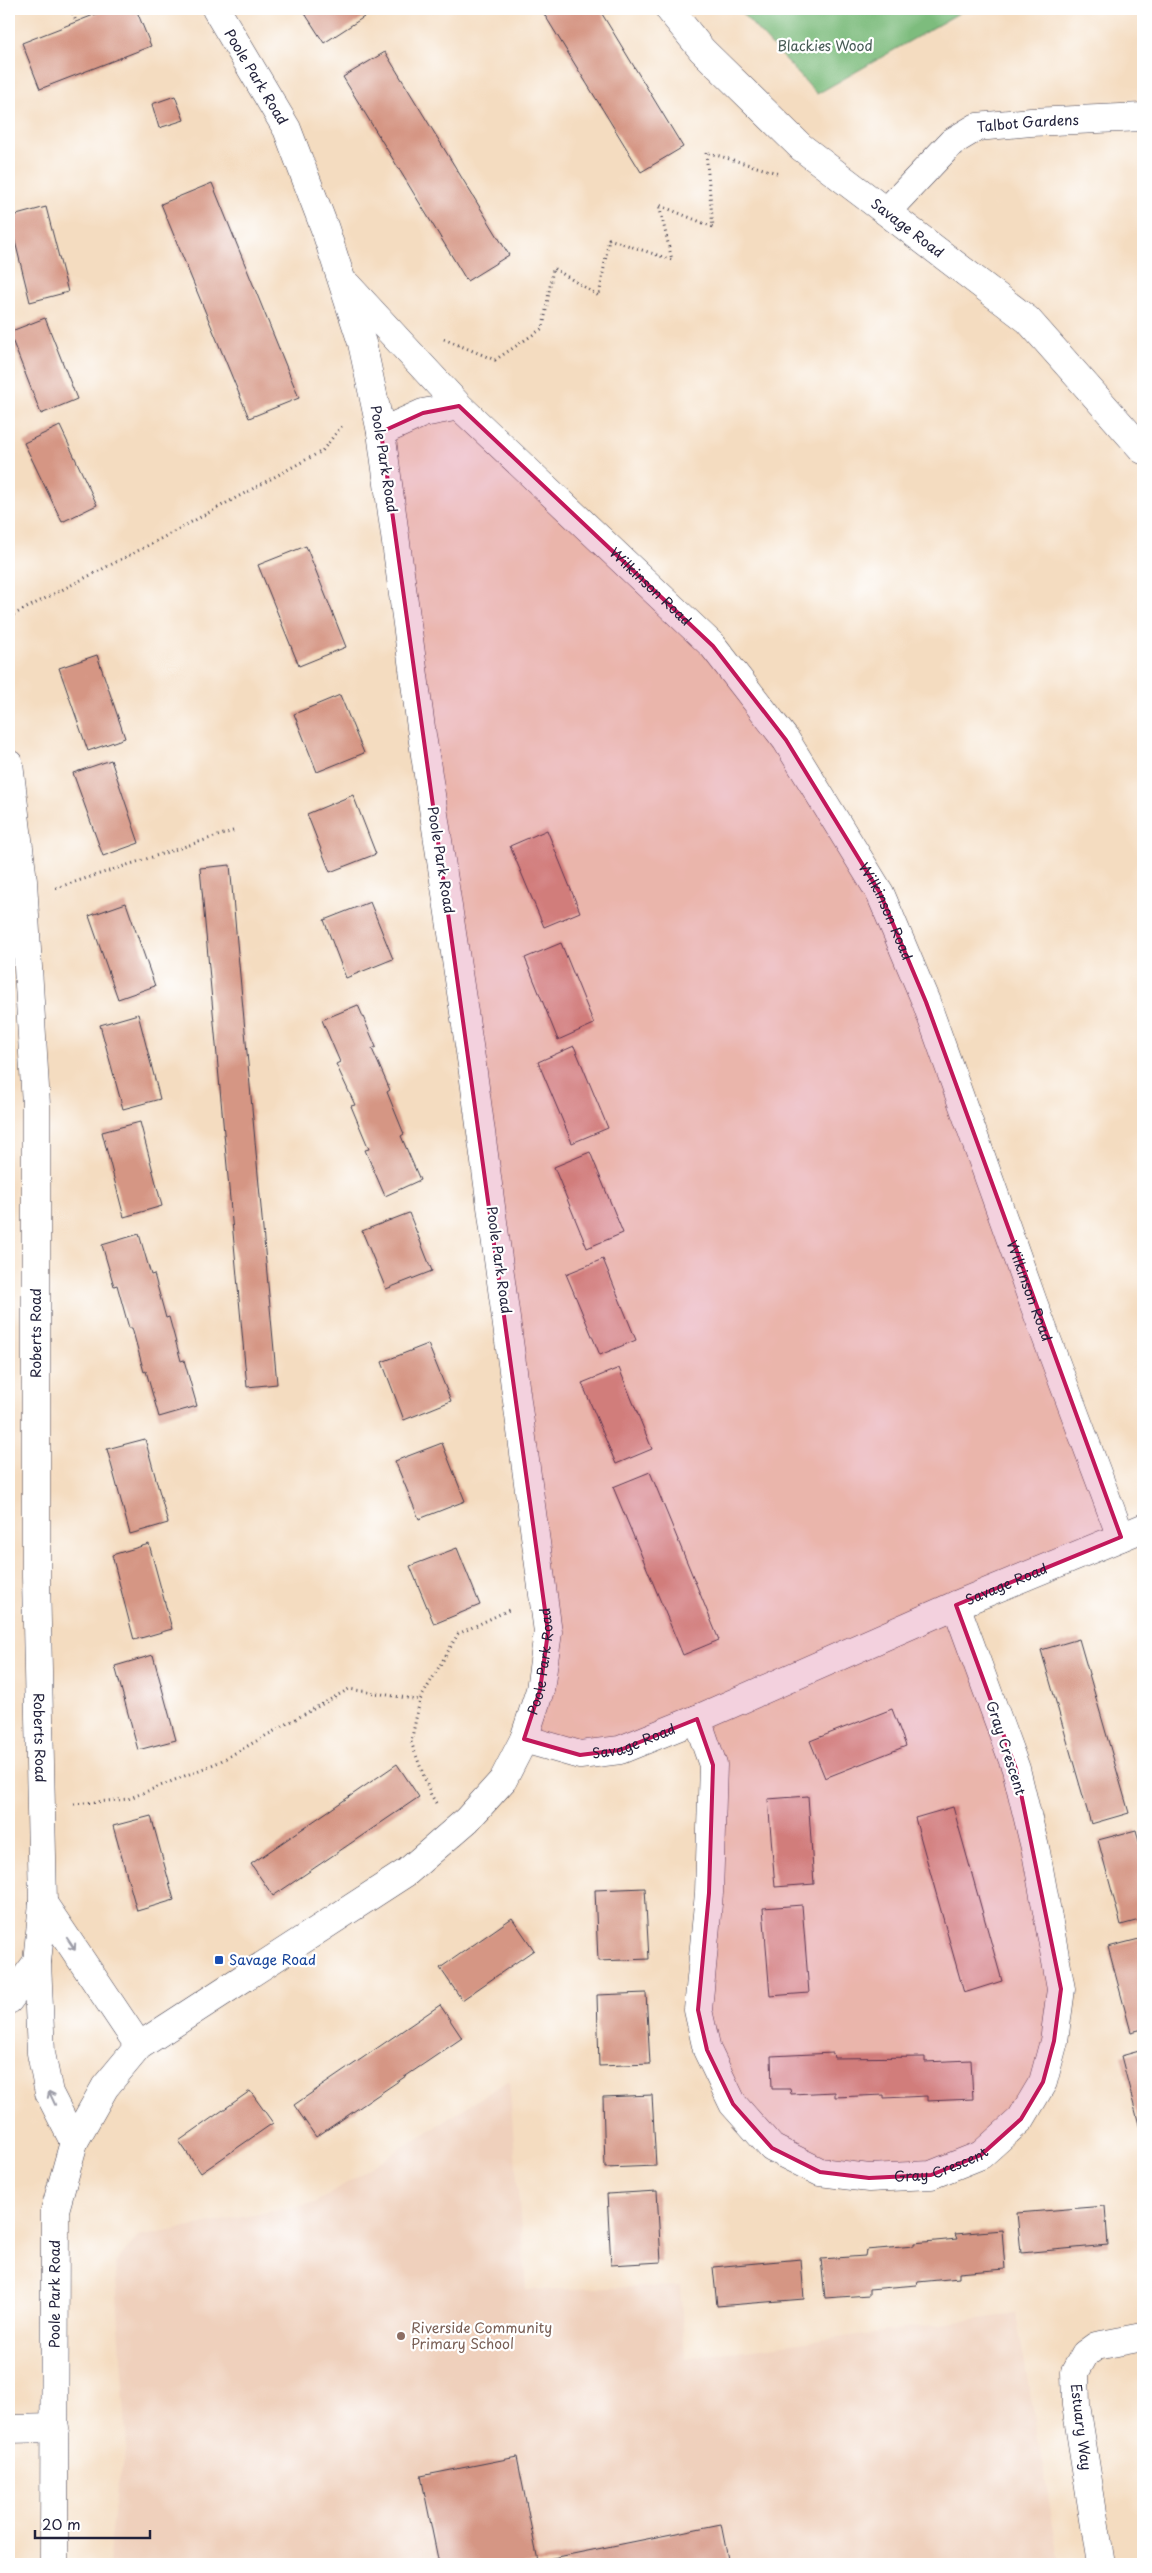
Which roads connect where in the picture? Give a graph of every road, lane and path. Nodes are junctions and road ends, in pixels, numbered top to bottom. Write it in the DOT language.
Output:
graph roads {
  1 [pos="71,9"];
  2 [pos="216,9"];
  3 [pos="669,9"];
  4 [pos="76,22"];
  5 [pos="1143,117"];
  6 [pos="706,152"];
  7 [pos="887,211"];
  8 [pos="341,278"];
  9 [pos="443,338"];
  10 [pos="372,387"];
  11 [pos="459,406"];
  12 [pos="381,432"];
  13 [pos="1143,450"];
  14 [pos="9,617"];
  15 [pos="9,764"];
  16 [pos="236,830"];
  17 [pos="24,898"];
  18 [pos="1132,1532"];
  19 [pos="544,1604"];
  20 [pos="956,1605"];
  21 [pos="420,1700"];
  22 [pos="697,1719"];
  23 [pos="524,1739"];
  24 [pos="41,1807"];
  25 [pos="456,1830"];
  26 [pos="43,1903"];
  27 [pos="37,1962"];
  28 [pos="9,2000"];
  29 [pos="140,2046"];
  30 [pos="74,2142"];
  31 [pos="1143,2337"];
  32 [pos="55,2428"];
  33 [pos="9,2429"];
  34 [pos="54,2564"];
  35 [pos="1101,2564"];
  1 -- 4 [label="path"];
  2 -- 8 [label="street, Poole Park Road"];
  3 -- 7 [label="street, Savage Road"];
  5 -- 7 [label="street, Talbot Gardens"];
  6 -- 9 [label="path"];
  7 -- 13 [label="street, Savage Road"];
  8 -- 10 [label="street, Poole Park Road"];
  8 -- 11 [label="street, Wilkinson Road"];
  10 -- 12 [label="street, Poole Park Road"];
  10 -- 14 [label="path"];
  11 -- 12 [label="street"];
  11 -- 18 [label="street, Wilkinson Road"];
  12 -- 19 [label="street, Poole Park Road"];
  15 -- 17 [label="street, Roberts Road"];
  16 -- 17 [label="path"];
  17 -- 24 [label="street, Roberts Road"];
  18 -- 20 [label="street, Savage Road"];
  19 -- 21 [label="path"];
  19 -- 23 [label="street, Poole Park Road"];
  20 -- 22 [label="street, Savage Road"];
  20 -- 22 [label="street, Gray Crescent"];
  21 -- 24 [label="path"];
  21 -- 25 [label="path"];
  22 -- 23 [label="street, Savage Road"];
  23 -- 25 [label="street"];
  24 -- 26 [label="street, Roberts Road"];
  25 -- 29 [label="street"];
  26 -- 27 [label="street, Roberts Road"];
  26 -- 29 [label="street, one-way"];
  27 -- 28 [label="street"];
  30 -- 27 [label="street, Roberts Road, one-way"];
  29 -- 30 [label="street, Poole Park Road"];
  30 -- 32 [label="street, Poole Park Road"];
  31 -- 35 [label="street, Estuary Way"];
  32 -- 33 [label="street"];
  32 -- 34 [label="street, Poole Park Road"];
}
